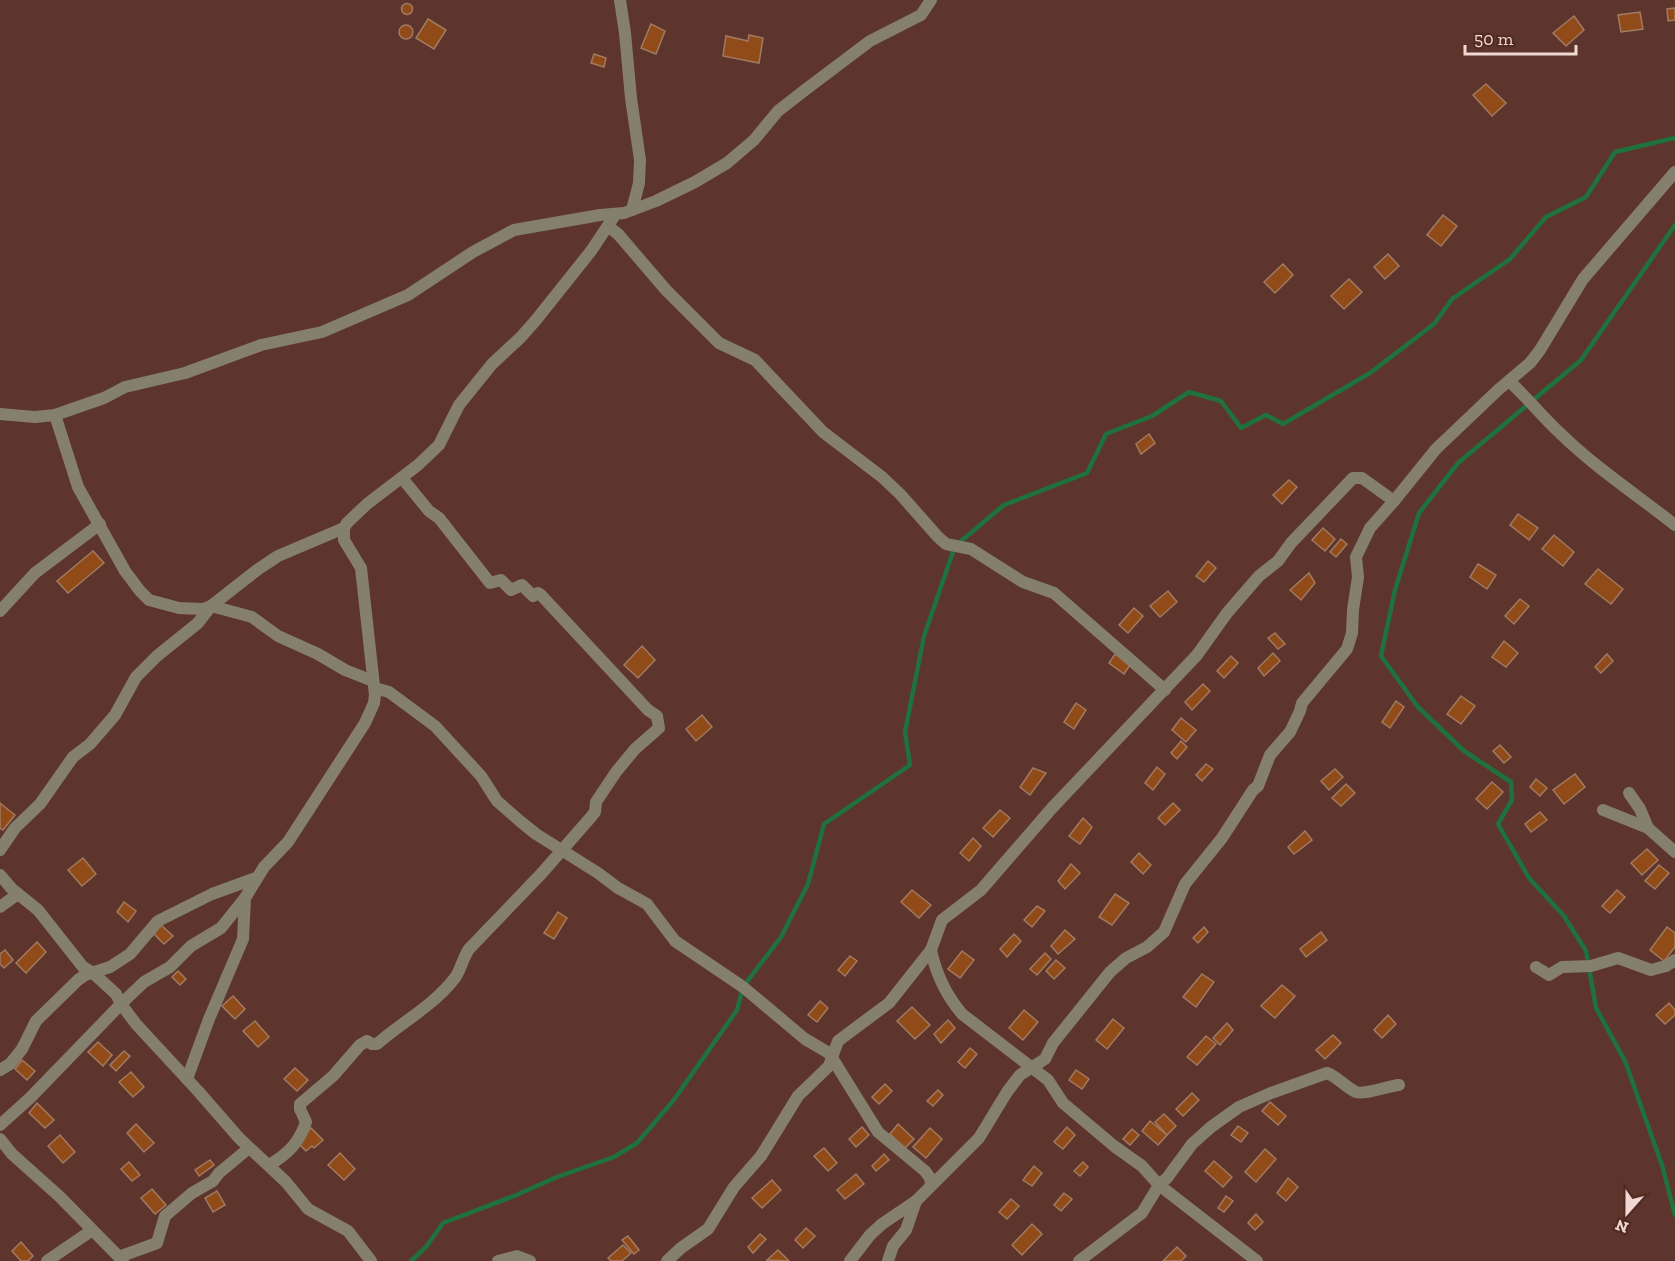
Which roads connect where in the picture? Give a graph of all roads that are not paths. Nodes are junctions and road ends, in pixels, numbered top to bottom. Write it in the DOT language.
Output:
graph roads {
  1 [pos="620,0"];
  2 [pos="931,0"];
  3 [pos="1675,172"];
  4 [pos="632,210"];
  5 [pos="615,215"];
  6 [pos="609,227"];
  7 [pos="1509,381"];
  8 [pos="0,414"];
  9 [pos="55,415"];
  10 [pos="402,477"];
  11 [pos="1394,501"];
  12 [pos="100,524"];
  13 [pos="1675,525"];
  14 [pos="344,528"];
  15 [pos="211,606"];
  16 [pos="0,611"];
  17 [pos="374,684"];
  18 [pos="1165,690"];
  19 [pos="1629,794"];
  20 [pos="1603,810"];
  21 [pos="15,828"];
  22 [pos="1648,828"];
  23 [pos="0,831"];
  24 [pos="561,849"];
  25 [pos="0,850"];
  26 [pos="1675,852"];
  27 [pos="0,876"];
  28 [pos="256,878"];
  29 [pos="18,894"];
  30 [pos="245,898"];
  31 [pos="0,907"];
  32 [pos="931,950"];
  33 [pos="1675,960"];
  34 [pos="1536,967"];
  35 [pos="93,973"];
  36 [pos="121,1004"];
  37 [pos="833,1058"];
  38 [pos="1030,1067"];
  39 [pos="0,1070"];
  40 [pos="187,1079"];
  41 [pos="1399,1085"];
  42 [pos="0,1125"];
  43 [pos="0,1139"];
  44 [pos="249,1148"];
  45 [pos="269,1165"];
  46 [pos="930,1185"];
  47 [pos="1159,1185"];
  48 [pos="916,1201"];
  49 [pos="91,1231"];
  50 [pos="121,1259"];
  51 [pos="47,1261"];
  52 [pos="371,1261"];
  53 [pos="498,1261"];
  54 [pos="530,1261"];
  55 [pos="667,1261"];
  56 [pos="850,1261"];
  57 [pos="888,1261"];
  58 [pos="1079,1261"];
  59 [pos="1257,1261"];
  1 -- 4 [label="street"];
  2 -- 4 [label="street"];
  3 -- 7 [label="street"];
  4 -- 5 [label="street"];
  5 -- 6 [label="street"];
  5 -- 9 [label="street"];
  6 -- 10 [label="street"];
  6 -- 18 [label="street"];
  7 -- 11 [label="street"];
  7 -- 13 [label="street"];
  8 -- 9 [label="street"];
  9 -- 12 [label="street"];
  10 -- 14 [label="street"];
  10 -- 24 [label="street"];
  11 -- 18 [label="street"];
  11 -- 38 [label="street"];
  12 -- 15 [label="street"];
  12 -- 16 [label="street"];
  14 -- 15 [label="street"];
  14 -- 17 [label="street"];
  15 -- 17 [label="street"];
  15 -- 21 [label="street"];
  17 -- 24 [label="street"];
  17 -- 28 [label="street"];
  18 -- 32 [label="street"];
  19 -- 22 [label="street"];
  20 -- 22 [label="street"];
  21 -- 23 [label="street"];
  21 -- 25 [label="street"];
  22 -- 26 [label="street"];
  24 -- 37 [label="street"];
  24 -- 45 [label="street"];
  27 -- 29 [label="street"];
  28 -- 30 [label="street"];
  28 -- 35 [label="street"];
  29 -- 31 [label="street"];
  29 -- 35 [label="street"];
  30 -- 36 [label="street"];
  30 -- 40 [label="street"];
  32 -- 37 [label="street"];
  32 -- 38 [label="street"];
  33 -- 34 [label="street"];
  35 -- 36 [label="street"];
  35 -- 39 [label="street"];
  36 -- 40 [label="street"];
  36 -- 42 [label="street"];
  37 -- 46 [label="street"];
  37 -- 55 [label="street"];
  38 -- 46 [label="street"];
  38 -- 47 [label="street"];
  40 -- 44 [label="street"];
  41 -- 47 [label="street"];
  43 -- 49 [label="street"];
  44 -- 45 [label="street"];
  44 -- 50 [label="street"];
  45 -- 52 [label="street"];
  46 -- 48 [label="street"];
  47 -- 58 [label="street"];
  47 -- 59 [label="street"];
  48 -- 56 [label="street"];
  48 -- 57 [label="street"];
  49 -- 50 [label="street"];
  49 -- 51 [label="street"];
  53 -- 54 [label="street"];
}
